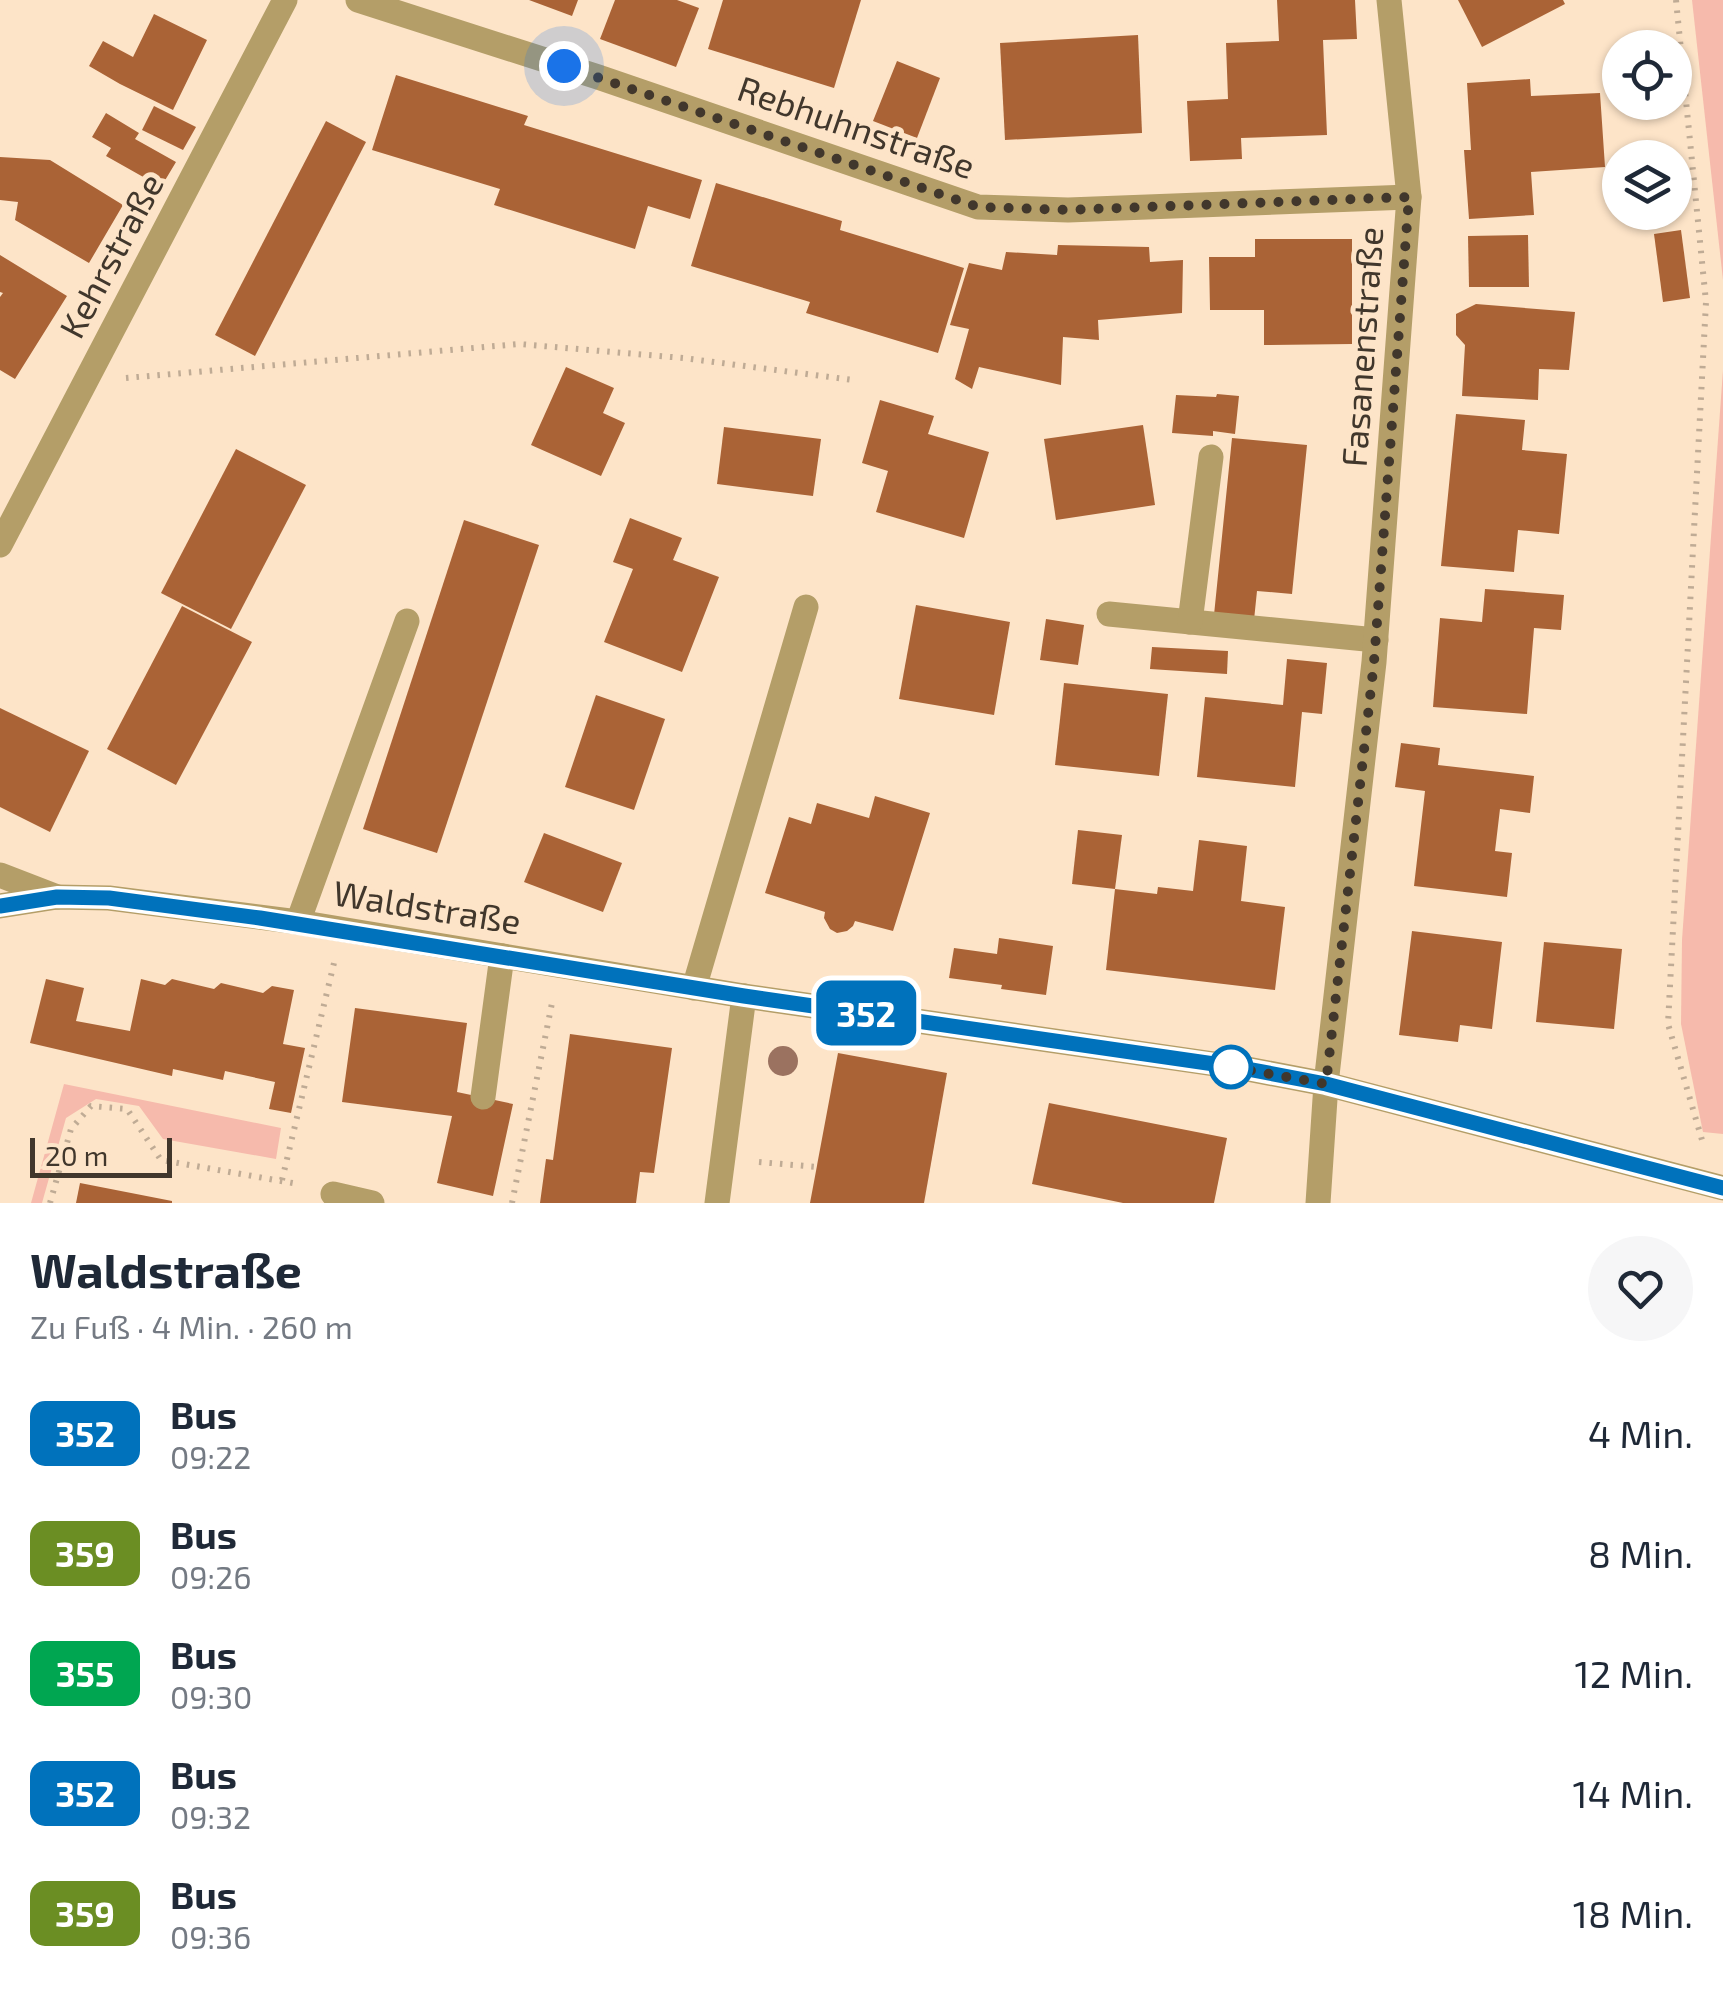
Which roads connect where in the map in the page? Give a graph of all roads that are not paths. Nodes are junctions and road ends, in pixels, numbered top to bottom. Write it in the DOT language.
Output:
graph roads {
  1 [pos="285,0"];
  2 [pos="358,0"];
  3 [pos="1389,0"];
  4 [pos="1409,197"];
  5 [pos="1211,457"];
  6 [pos="0,545"];
  7 [pos="806,607"];
  8 [pos="1108,614"];
  9 [pos="407,621"];
  10 [pos="1190,622"];
  11 [pos="1376,640"];
  12 [pos="0,875"];
  13 [pos="57,897"];
  14 [pos="0,906"];
  15 [pos="298,922"];
  16 [pos="502,956"];
  17 [pos="694,988"];
  18 [pos="744,996"];
  19 [pos="1326,1084"];
  20 [pos="483,1097"];
  21 [pos="1710,1185"];
  22 [pos="333,1194"];
  23 [pos="372,1203"];
  24 [pos="716,1203"];
  25 [pos="1318,1203"];
  1 -- 6 [label="street, Kehrstraße"];
  2 -- 4 [label="street, Rebhuhnstraße"];
  3 -- 4 [label="street, Fasanenstraße"];
  4 -- 11 [label="street, Fasanenstraße"];
  5 -- 10 [label="street"];
  7 -- 17 [label="street"];
  8 -- 10 [label="street"];
  9 -- 15 [label="street"];
  10 -- 11 [label="street"];
  11 -- 19 [label="street, Fasanenstraße"];
  12 -- 13 [label="street"];
  13 -- 14 [label="street, Waldstraße"];
  13 -- 15 [label="street, Waldstraße"];
  15 -- 16 [label="street, Waldstraße"];
  16 -- 17 [label="street, Waldstraße"];
  16 -- 20 [label="street"];
  17 -- 18 [label="street, Waldstraße"];
  18 -- 19 [label="street, Waldstraße"];
  18 -- 24 [label="street"];
  19 -- 21 [label="street, Waldstraße"];
  19 -- 25 [label="street, Fasanenstraße"];
  22 -- 23 [label="street"];
}
